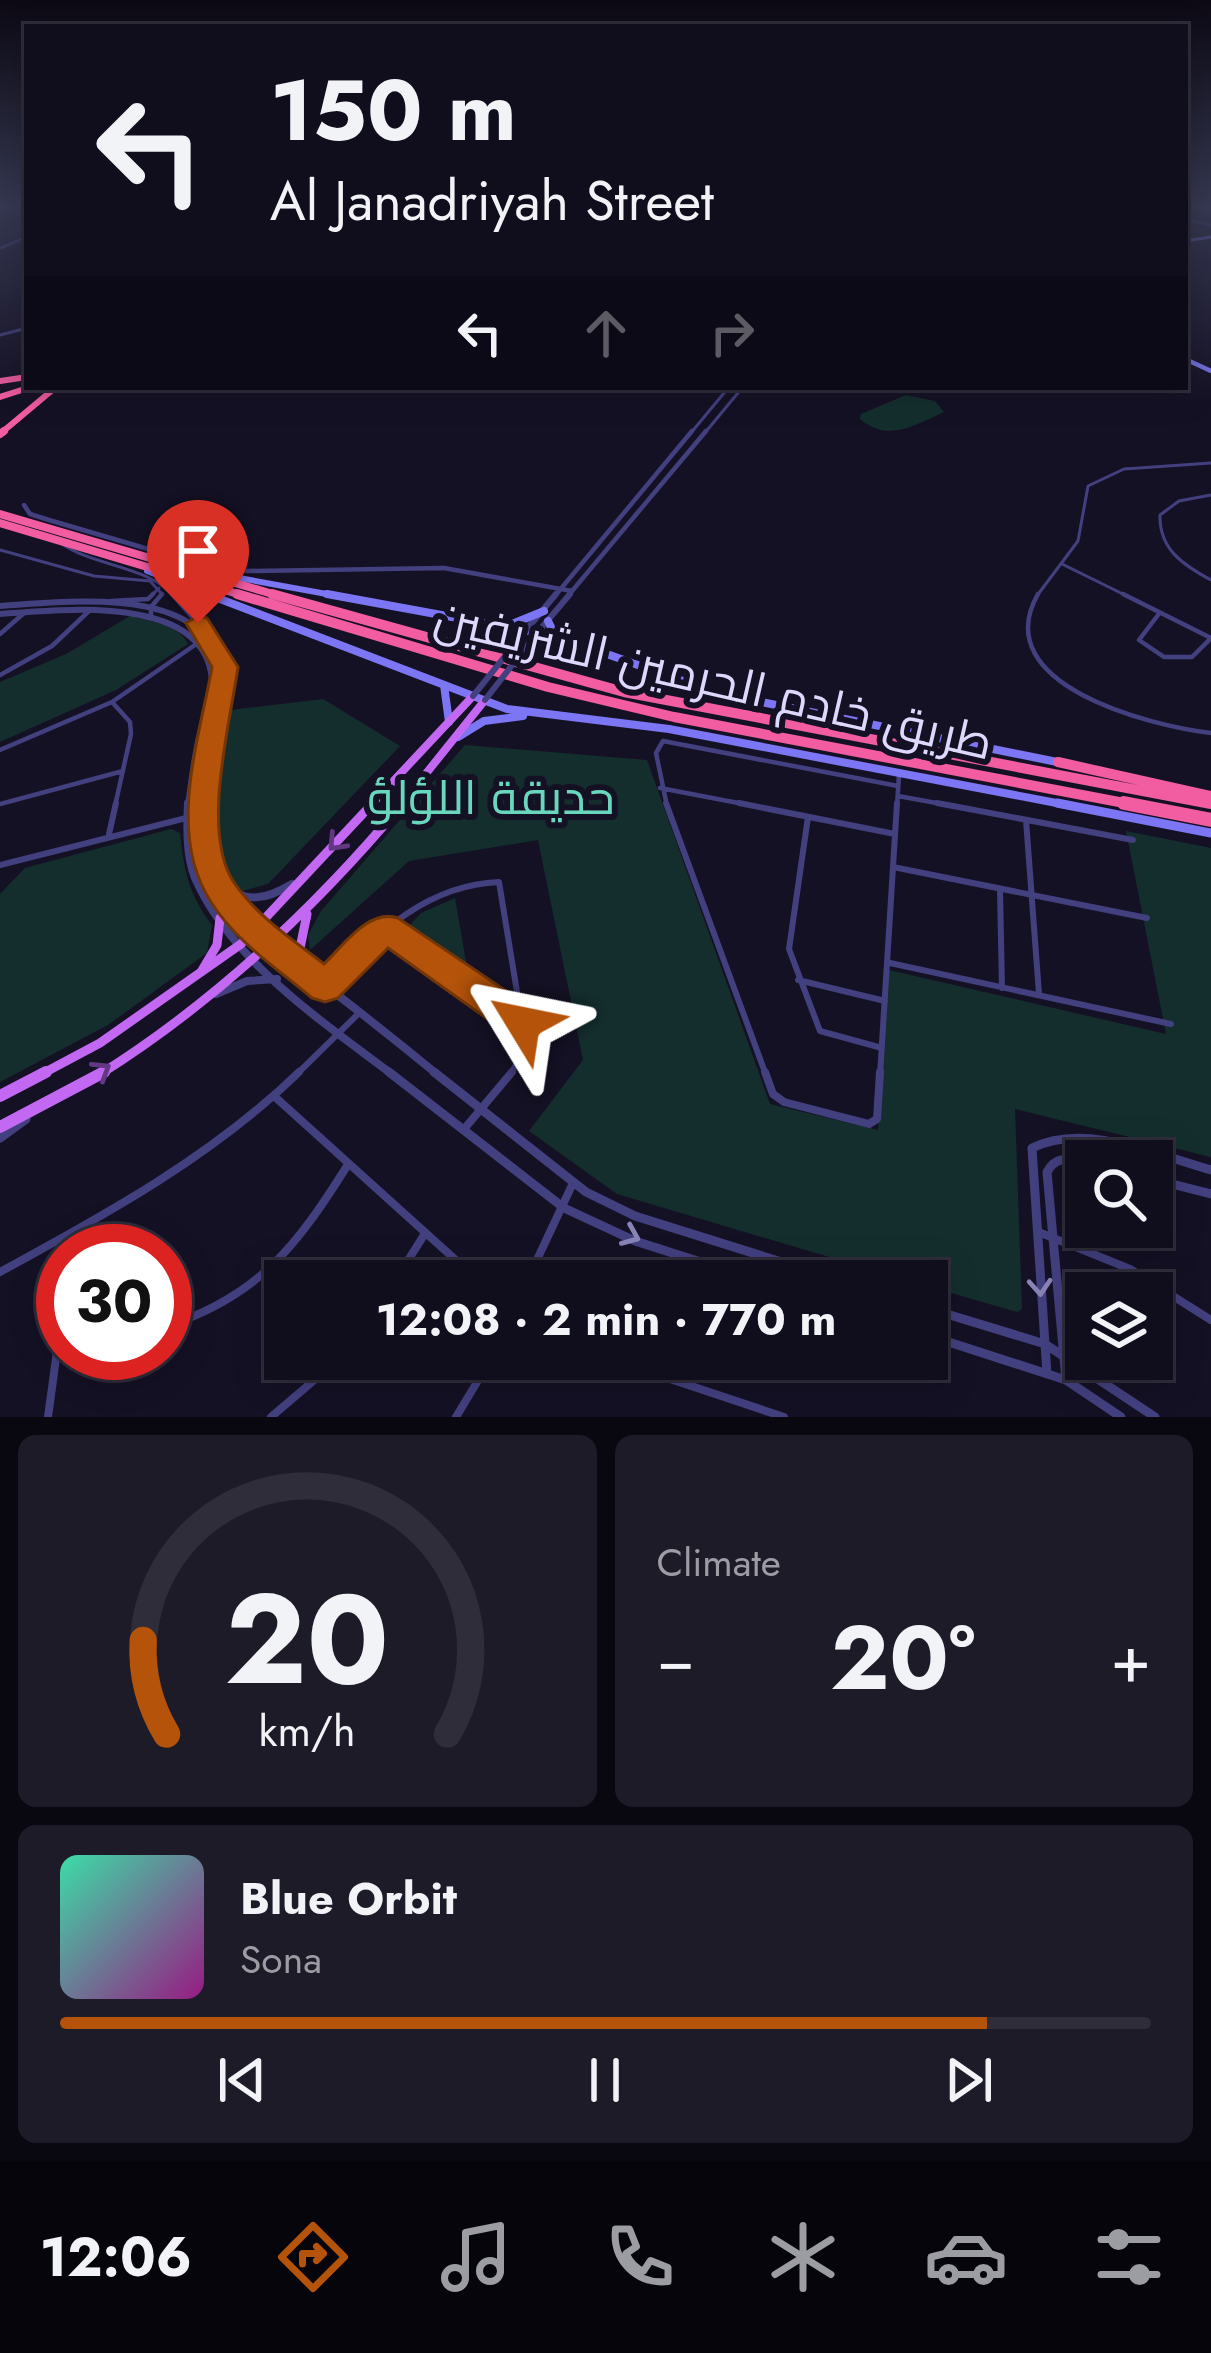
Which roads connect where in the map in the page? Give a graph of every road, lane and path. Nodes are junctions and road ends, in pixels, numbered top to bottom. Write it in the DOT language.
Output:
graph roads {
  1 [pos="52,390"];
  2 [pos="726,390"];
  3 [pos="740,390"];
  4 [pos="0,434"];
  5 [pos="1211,463"];
  6 [pos="1211,495"];
  7 [pos="24,505"];
  8 [pos="0,518"];
  9 [pos="58,542"];
  10 [pos="0,550"];
  11 [pos="89,550"];
  12 [pos="169,564"];
  13 [pos="1062,564"];
  14 [pos="150,580"];
  15 [pos="1211,580"];
  16 [pos="159,588"];
  17 [pos="561,588"];
  18 [pos="572,591"];
  19 [pos="107,602"];
  20 [pos="28,609"];
  21 [pos="0,610"];
  22 [pos="89,611"];
  23 [pos="151,612"];
  24 [pos="1158,615"];
  25 [pos="546,616"];
  26 [pos="489,622"];
  27 [pos="527,629"];
  28 [pos="538,632"];
  29 [pos="0,634"];
  30 [pos="207,634"];
  31 [pos="556,636"];
  32 [pos="1211,638"];
  33 [pos="197,643"];
  34 [pos="0,676"];
  35 [pos="444,684"];
  36 [pos="472,696"];
  37 [pos="485,700"];
  38 [pos="112,702"];
  39 [pos="536,716"];
  40 [pos="449,722"];
  41 [pos="1211,733"];
  42 [pos="458,737"];
  43 [pos="0,750"];
  44 [pos="1058,762"];
  45 [pos="123,770"];
  46 [pos="898,780"];
  47 [pos="660,788"];
  48 [pos="898,796"];
  49 [pos="1211,797"];
  50 [pos="0,804"];
  51 [pos="202,814"];
  52 [pos="186,816"];
  53 [pos="808,817"];
  54 [pos="1026,820"];
  55 [pos="1211,820"];
  56 [pos="1211,833"];
  57 [pos="109,834"];
  58 [pos="895,834"];
  59 [pos="1133,840"];
  60 [pos="0,865"];
  61 [pos="893,868"];
  62 [pos="310,872"];
  63 [pos="214,878"];
  64 [pos="1000,890"];
  65 [pos="1032,897"];
  66 [pos="309,908"];
  67 [pos="1147,918"];
  68 [pos="220,919"];
  69 [pos="386,928"];
  70 [pos="256,930"];
  71 [pos="241,944"];
  72 [pos="273,944"];
  73 [pos="255,958"];
  74 [pos="887,963"];
  75 [pos="309,974"];
  76 [pos="198,976"];
  77 [pos="278,979"];
  78 [pos="798,980"];
  79 [pos="325,986"];
  80 [pos="1002,988"];
  81 [pos="1039,995"];
  82 [pos="207,998"];
  83 [pos="884,1001"];
  84 [pos="358,1014"];
  85 [pos="523,1023"];
  86 [pos="1172,1024"];
  87 [pos="340,1032"];
  88 [pos="881,1048"];
  89 [pos="0,1096"];
  90 [pos="274,1096"];
  91 [pos="481,1109"];
  92 [pos="38,1110"];
  93 [pos="0,1126"];
  94 [pos="465,1128"];
  95 [pos="0,1138"];
  96 [pos="1065,1159"];
  97 [pos="348,1164"];
  98 [pos="1211,1170"];
  99 [pos="574,1183"];
  100 [pos="1173,1184"];
  101 [pos="1211,1194"];
  102 [pos="561,1207"];
  103 [pos="91,1224"];
  104 [pos="1036,1232"];
  105 [pos="425,1233"];
  106 [pos="1052,1236"];
  107 [pos="36,1253"];
  108 [pos="408,1260"];
  109 [pos="455,1260"];
  110 [pos="537,1260"];
  111 [pos="694,1260"];
  112 [pos="775,1260"];
  113 [pos="0,1272"];
  114 [pos="948,1314"];
  115 [pos="192,1317"];
  116 [pos="1211,1320"];
  117 [pos="948,1342"];
  118 [pos="1045,1344"];
  119 [pos="1064,1358"];
  120 [pos="1065,1369"];
  121 [pos="1047,1374"];
  122 [pos="55,1380"];
  123 [pos="314,1380"];
  124 [pos="478,1380"];
  125 [pos="673,1380"];
  126 [pos="1065,1380"];
  127 [pos="1066,1380"];
  128 [pos="49,1417"];
  129 [pos="271,1417"];
  130 [pos="456,1417"];
  131 [pos="784,1417"];
  132 [pos="1121,1417"];
  133 [pos="1155,1417"];
  1 -- 4 [label="highway"];
  2 -- 17 [label="street"];
  3 -- 18 [label="street"];
  5 -- 13 [label="street"];
  6 -- 15 [label="street"];
  7 -- 17 [label="street"];
  8 -- 9 [label="highway, طريق خادم الحرمين الشريفين"];
  8 -- 12 [label="highway, طريق خادم الحرمين الشريفين"];
  9 -- 11 [label="highway, طريق خادم الحرمين الشريفين"];
  9 -- 14 [label="street"];
  10 -- 14 [label="street"];
  11 -- 35 [label="main road"];
  11 -- 55 [label="highway, طريق خادم الحرمين الشريفين"];
  12 -- 26 [label="main road"];
  12 -- 49 [label="highway, طريق خادم الحرمين الشريفين"];
  13 -- 24 [label="street"];
  13 -- 41 [label="street"];
  14 -- 16 [label="street"];
  14 -- 30 [label="street"];
  16 -- 19 [label="street"];
  16 -- 23 [label="street"];
  17 -- 18 [label="street"];
  17 -- 25 [label="street"];
  18 -- 25 [label="street"];
  19 -- 20 [label="street"];
  19 -- 23 [label="street"];
  20 -- 21 [label="street"];
  20 -- 22 [label="street"];
  20 -- 29 [label="street"];
  22 -- 23 [label="street"];
  22 -- 34 [label="street"];
  23 -- 30 [label="street"];
  23 -- 33 [label="street"];
  24 -- 32 [label="street"];
  24 -- 32 [label="street"];
  25 -- 26 [label="main road"];
  25 -- 27 [label="street"];
  25 -- 28 [label="street"];
  25 -- 31 [label="main road"];
  26 -- 27 [label="main road"];
  27 -- 28 [label="main road"];
  27 -- 36 [label="street, bridge"];
  28 -- 31 [label="main road"];
  28 -- 37 [label="street, bridge"];
  30 -- 33 [label="street"];
  30 -- 51 [label="street"];
  31 -- 44 [label="main road"];
  33 -- 38 [label="street"];
  33 -- 52 [label="street"];
  35 -- 36 [label="main road"];
  35 -- 40 [label="main road"];
  36 -- 37 [label="main road"];
  36 -- 40 [label="main road"];
  37 -- 39 [label="main road"];
  37 -- 42 [label="main road"];
  38 -- 43 [label="street"];
  38 -- 45 [label="street"];
  39 -- 42 [label="main road"];
  39 -- 46 [label="main road"];
  40 -- 62 [label="main road, one-way"];
  42 -- 66 [label="main road"];
  44 -- 49 [label="highway"];
  45 -- 50 [label="street"];
  45 -- 57 [label="street"];
  46 -- 47 [label="street"];
  46 -- 48 [label="street"];
  46 -- 56 [label="main road"];
  47 -- 53 [label="street"];
  47 -- 88 [label="street"];
  48 -- 54 [label="street"];
  48 -- 58 [label="street"];
  51 -- 52 [label="street"];
  51 -- 63 [label="street"];
  52 -- 57 [label="street"];
  52 -- 68 [label="street"];
  53 -- 58 [label="street"];
  53 -- 78 [label="street"];
  54 -- 59 [label="street"];
  54 -- 65 [label="street"];
  57 -- 60 [label="street"];
  58 -- 61 [label="street"];
  61 -- 64 [label="street"];
  61 -- 74 [label="street"];
  62 -- 63 [label="street"];
  62 -- 70 [label="main road"];
  63 -- 70 [label="street"];
  64 -- 65 [label="street"];
  64 -- 80 [label="street"];
  65 -- 67 [label="street"];
  65 -- 81 [label="street"];
  66 -- 72 [label="main road"];
  66 -- 75 [label="main road"];
  68 -- 71 [label="street"];
  68 -- 76 [label="main road"];
  69 -- 79 [label="street"];
  69 -- 85 [label="street"];
  69 -- 85 [label="street"];
  70 -- 71 [label="main road"];
  70 -- 72 [label="street"];
  71 -- 73 [label="street"];
  71 -- 76 [label="main road"];
  72 -- 73 [label="main road"];
  72 -- 75 [label="street"];
  73 -- 77 [label="street"];
  73 -- 82 [label="main road"];
  74 -- 80 [label="street"];
  74 -- 83 [label="street"];
  75 -- 79 [label="street"];
  76 -- 89 [label="main road"];
  77 -- 82 [label="street"];
  77 -- 87 [label="street"];
  78 -- 83 [label="street"];
  78 -- 88 [label="street"];
  79 -- 84 [label="street"];
  80 -- 81 [label="street"];
  81 -- 86 [label="street"];
  92 -- 82 [label="main road, one-way"];
  83 -- 88 [label="street"];
  84 -- 87 [label="street"];
  84 -- 91 [label="street"];
  85 -- 91 [label="street"];
  87 -- 90 [label="street"];
  87 -- 94 [label="street"];
  90 -- 97 [label="street"];
  90 -- 103 [label="street"];
  91 -- 94 [label="street"];
  91 -- 99 [label="street"];
  92 -- 93 [label="main road"];
  92 -- 95 [label="street"];
  94 -- 102 [label="street"];
  96 -- 106 [label="street"];
  97 -- 105 [label="street"];
  97 -- 115 [label="street"];
  98 -- 104 [label="street"];
  99 -- 102 [label="street"];
  99 -- 112 [label="street"];
  100 -- 101 [label="street"];
  102 -- 110 [label="street"];
  102 -- 111 [label="street, one-way"];
  104 -- 106 [label="street"];
  104 -- 118 [label="street, one-way"];
  105 -- 108 [label="street"];
  105 -- 109 [label="street"];
  106 -- 116 [label="street"];
  106 -- 119 [label="street"];
  107 -- 113 [label="street"];
  114 -- 118 [label="street"];
  117 -- 121 [label="street"];
  118 -- 119 [label="street"];
  118 -- 121 [label="street"];
  119 -- 120 [label="street"];
  119 -- 133 [label="street"];
  121 -- 126 [label="street"];
  122 -- 128 [label="street"];
  123 -- 129 [label="street"];
  124 -- 130 [label="street"];
  125 -- 131 [label="street"];
  127 -- 132 [label="street"];
}
